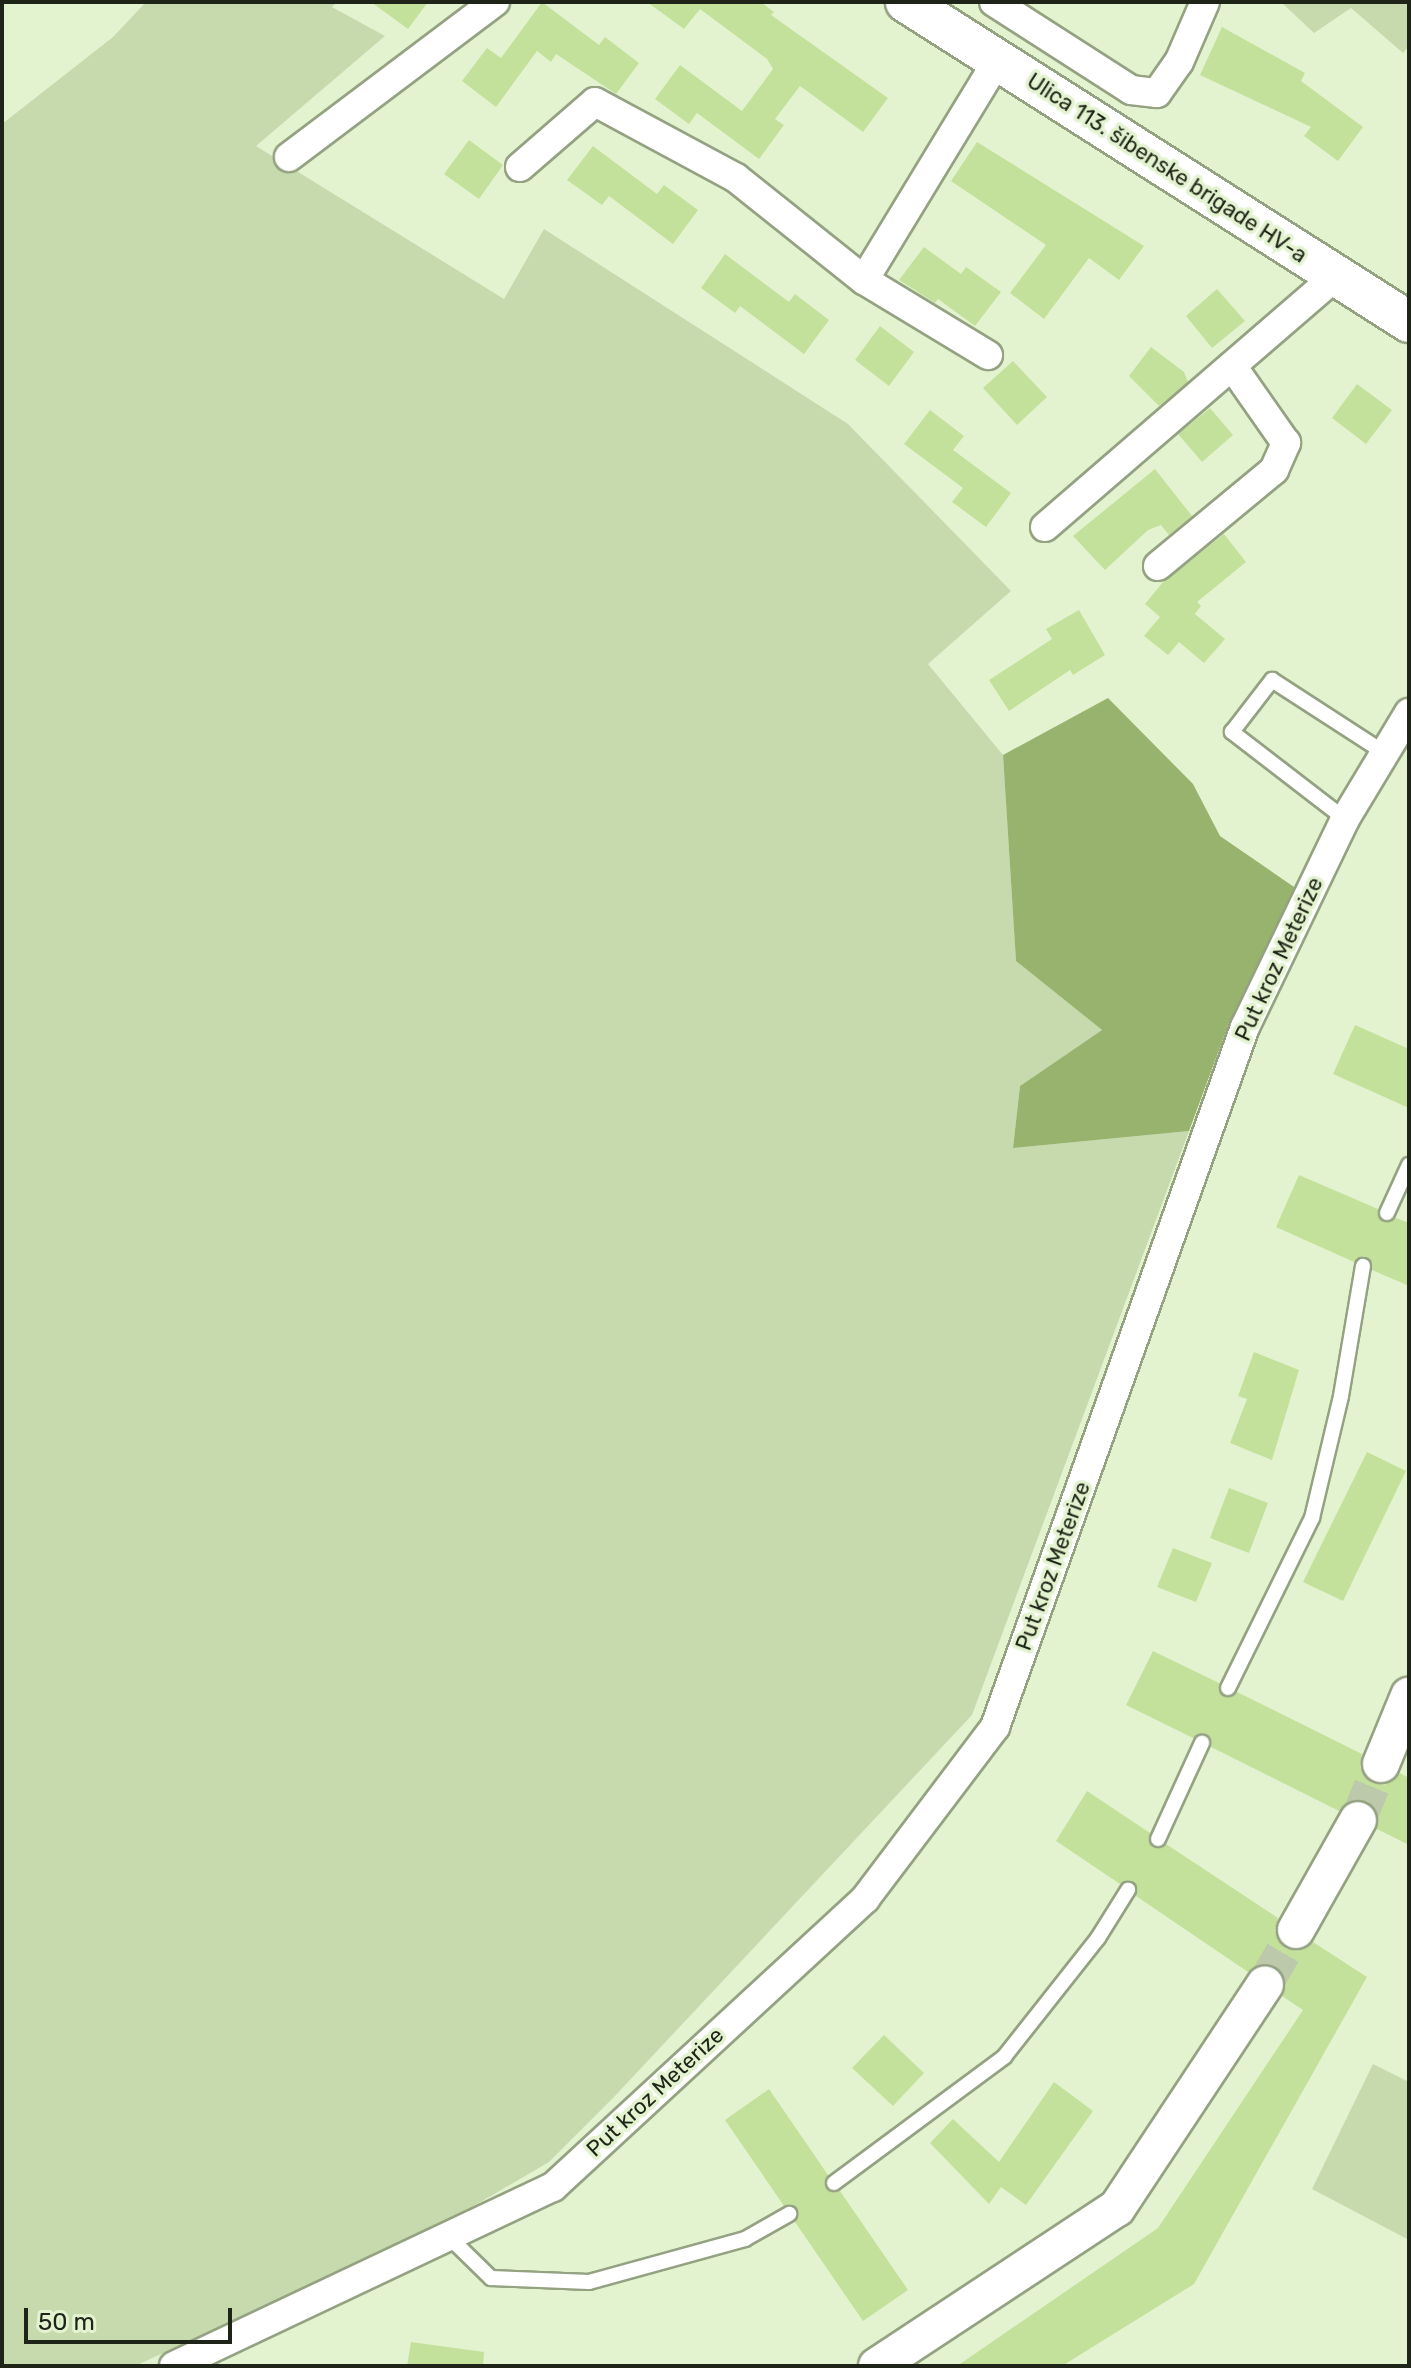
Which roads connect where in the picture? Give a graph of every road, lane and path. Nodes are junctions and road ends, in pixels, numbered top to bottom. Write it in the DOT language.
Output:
graph roads {
  1 [pos="495,2"];
  2 [pos="906,2"];
  3 [pos="994,2"];
  4 [pos="1205,2"];
  5 [pos="998,60"];
  6 [pos="289,157"];
  7 [pos="520,167"];
  8 [pos="1336,276"];
  9 [pos="864,280"];
  10 [pos="1409,322"];
  11 [pos="988,355"];
  12 [pos="1232,366"];
  13 [pos="1045,527"];
  14 [pos="1158,566"];
  15 [pos="1409,713"];
  16 [pos="1385,753"];
  17 [pos="1345,819"];
  18 [pos="1409,1165"];
  19 [pos="1387,1213"];
  20 [pos="1363,1266"];
  21 [pos="1228,1688"];
  22 [pos="1409,1696"];
  23 [pos="1202,1743"];
  24 [pos="1381,1764"];
  25 [pos="1358,1820"];
  26 [pos="1158,1839"];
  27 [pos="1128,1890"];
  28 [pos="1296,1930"];
  29 [pos="1265,1984"];
  30 [pos="834,2183"];
  31 [pos="789,2214"];
  32 [pos="449,2237"];
  33 [pos="174,2366"];
  34 [pos="877,2366"];
  1 -- 6 [label="street"];
  2 -- 5 [label="main road, Ulica 113. šibenske brigade HV-a"];
  3 -- 4 [label="street"];
  5 -- 8 [label="main road, Ulica 113. šibenske brigade HV-a"];
  5 -- 9 [label="street"];
  7 -- 9 [label="street"];
  8 -- 10 [label="main road, Ulica 113. šibenske brigade HV-a"];
  8 -- 12 [label="street, Ulica 113. šibenske brigade HV-a"];
  9 -- 11 [label="street"];
  12 -- 13 [label="street, Ulica 113. šibenske brigade HV-a"];
  12 -- 14 [label="street"];
  15 -- 16 [label="street, Put kroz Meterize"];
  16 -- 17 [label="street, Put kroz Meterize"];
  16 -- 17 [label="lane"];
  17 -- 32 [label="street, Put kroz Meterize"];
  18 -- 19 [label="lane"];
  20 -- 21 [label="lane"];
  22 -- 24 [label="street"];
  23 -- 26 [label="lane"];
  25 -- 28 [label="street"];
  27 -- 30 [label="lane"];
  29 -- 34 [label="street"];
  31 -- 32 [label="lane"];
  32 -- 33 [label="street, Put kroz Meterize"];
}
